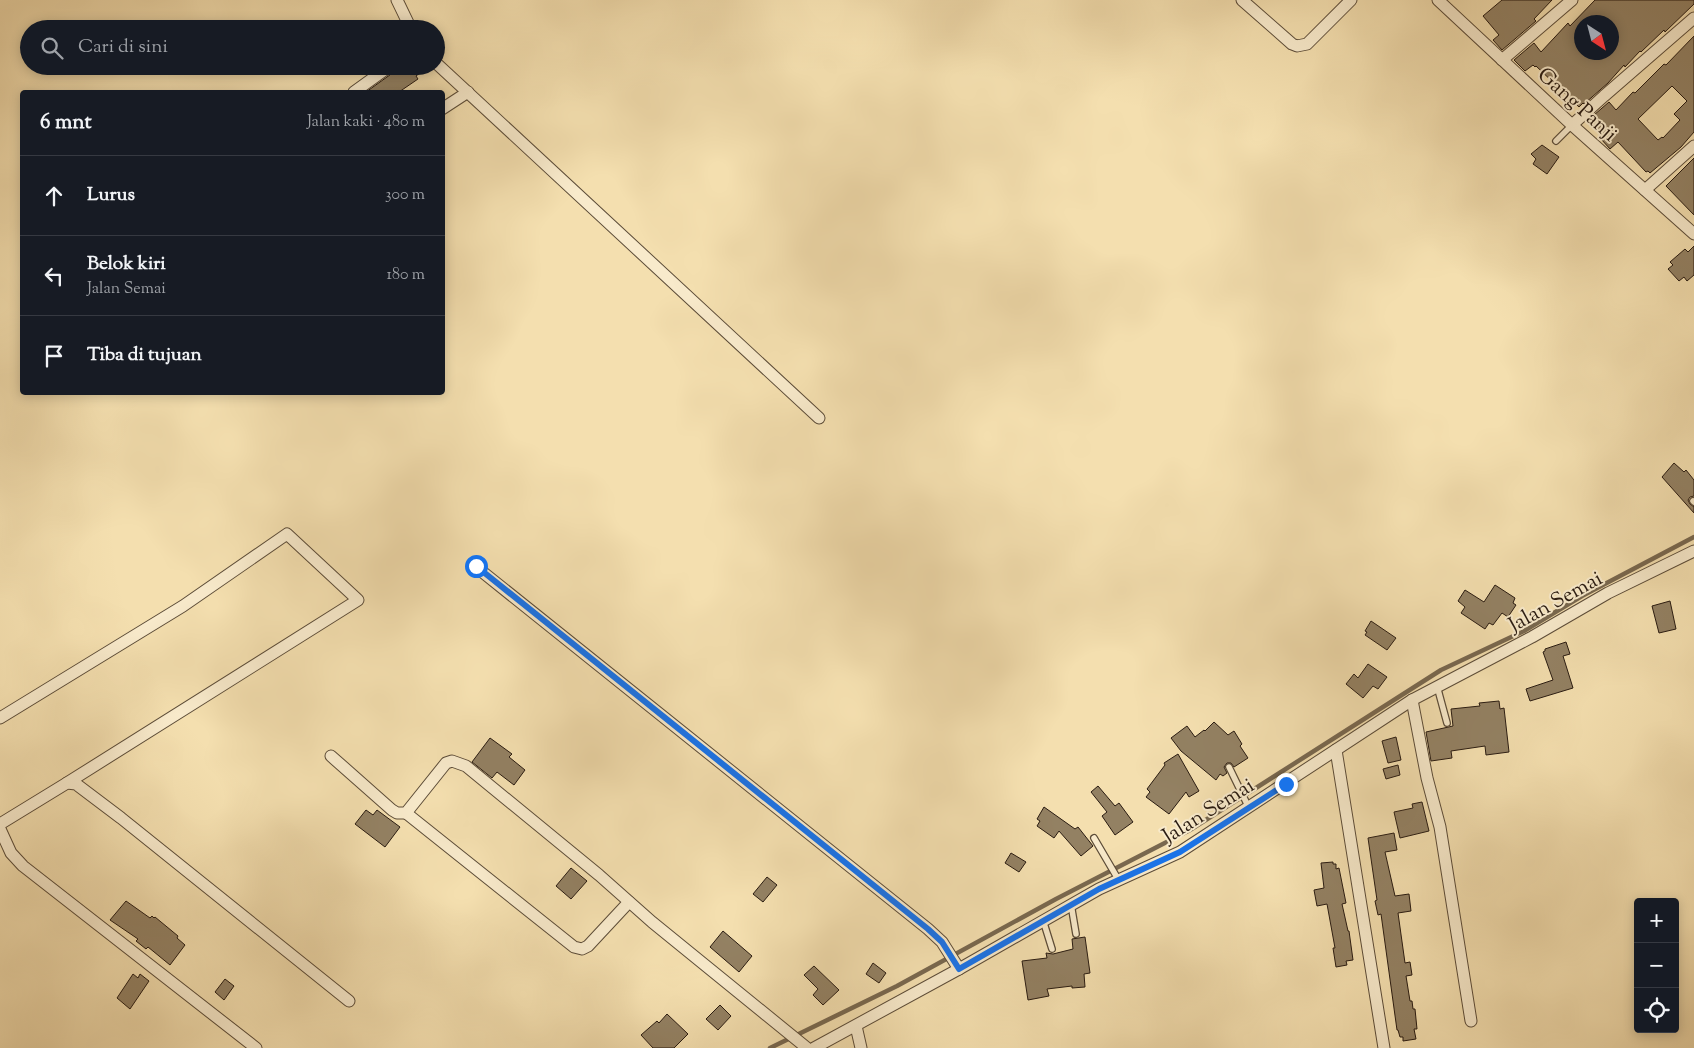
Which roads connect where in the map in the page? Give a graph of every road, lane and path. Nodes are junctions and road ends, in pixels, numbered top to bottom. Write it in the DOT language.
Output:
graph roads {
  1 [pos="397,0"];
  2 [pos="1242,0"];
  3 [pos="1351,0"];
  4 [pos="1438,0"];
  5 [pos="1572,0"];
  6 [pos="1694,18"];
  7 [pos="407,20"];
  8 [pos="1502,60"];
  9 [pos="445,70"];
  10 [pos="378,75"];
  11 [pos="357,90"];
  12 [pos="468,92"];
  13 [pos="445,107"];
  14 [pos="1572,125"];
  15 [pos="1556,142"];
  16 [pos="1694,146"];
  17 [pos="1645,190"];
  18 [pos="1694,234"];
  19 [pos="819,418"];
  20 [pos="1694,551"];
  21 [pos="476,566"];
  22 [pos="1437,686"];
  23 [pos="1412,700"];
  24 [pos="0,718"];
  25 [pos="1446,723"];
  26 [pos="1336,750"];
  27 [pos="331,756"];
  28 [pos="1229,767"];
  29 [pos="66,783"];
  30 [pos="1247,804"];
  31 [pos="406,813"];
  32 [pos="0,824"];
  33 [pos="0,829"];
  34 [pos="1094,838"];
  35 [pos="1116,876"];
  36 [pos="629,902"];
  37 [pos="1071,904"];
  38 [pos="1043,920"];
  39 [pos="1076,934"];
  40 [pos="1052,949"];
  41 [pos="957,966"];
  42 [pos="349,1001"];
  43 [pos="1470,1021"];
  44 [pos="856,1026"];
  45 [pos="808,1047"];
  46 [pos="256,1048"];
  47 [pos="861,1048"];
  48 [pos="1384,1048"];
  1 -- 7 [label="street"];
  2 -- 3 [label="street"];
  4 -- 8 [label="street, Gang Panji"];
  5 -- 8 [label="street"];
  6 -- 14 [label="street"];
  8 -- 14 [label="street, Gang Panji"];
  9 -- 12 [label="street"];
  10 -- 11 [label="street"];
  12 -- 13 [label="street"];
  12 -- 19 [label="street"];
  14 -- 15 [label="lane"];
  14 -- 17 [label="street, Gang Panji"];
  16 -- 17 [label="street"];
  17 -- 18 [label="street, Gang Panji"];
  20 -- 22 [label="street, Jalan Semai"];
  21 -- 41 [label="street"];
  22 -- 23 [label="street, Jalan Semai"];
  22 -- 25 [label="lane"];
  23 -- 26 [label="street, Jalan Semai"];
  23 -- 43 [label="street"];
  24 -- 29 [label="street"];
  26 -- 30 [label="street, Jalan Semai"];
  26 -- 48 [label="street"];
  27 -- 31 [label="street"];
  28 -- 30 [label="lane"];
  29 -- 32 [label="street"];
  29 -- 42 [label="street"];
  30 -- 35 [label="street, Jalan Semai"];
  31 -- 36 [label="street"];
  31 -- 36 [label="street"];
  33 -- 46 [label="street"];
  34 -- 35 [label="lane"];
  35 -- 37 [label="street, Jalan Semai"];
  36 -- 45 [label="street"];
  37 -- 38 [label="street, Jalan Semai"];
  37 -- 39 [label="lane"];
  38 -- 40 [label="lane"];
  38 -- 41 [label="street, Jalan Semai"];
  41 -- 44 [label="street, Jalan Semai"];
  44 -- 45 [label="street, Jalan Semai"];
  44 -- 47 [label="street"];
}
